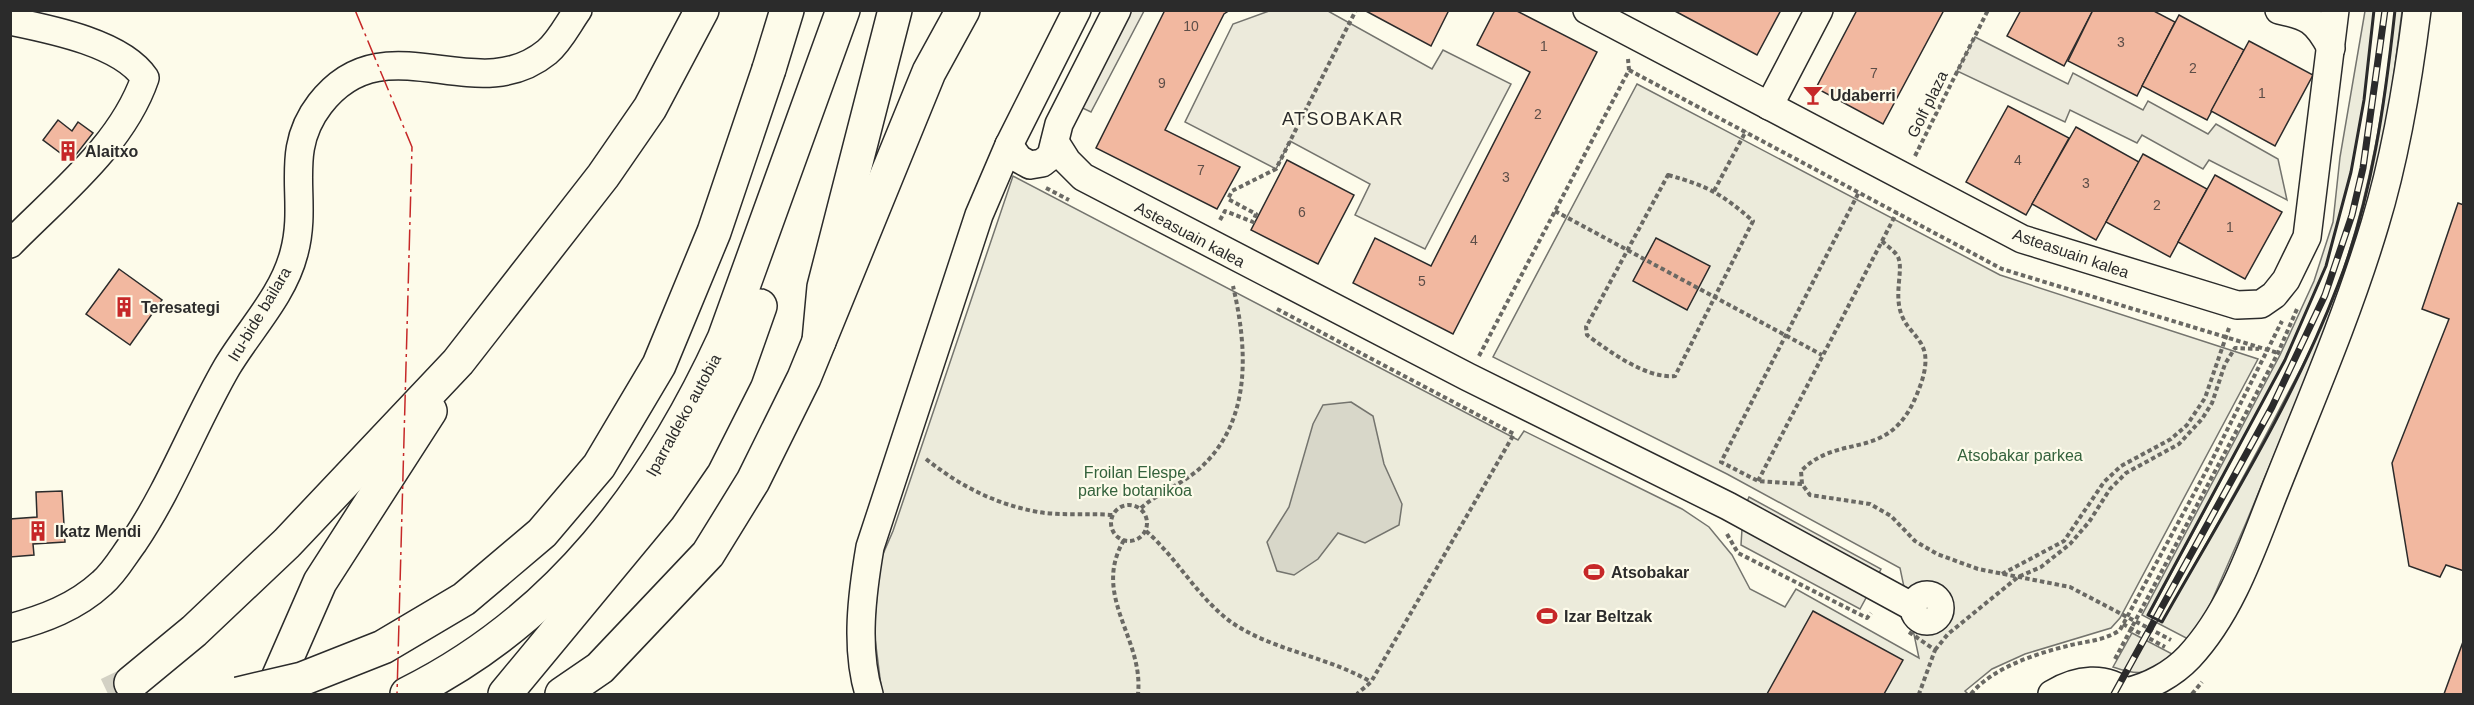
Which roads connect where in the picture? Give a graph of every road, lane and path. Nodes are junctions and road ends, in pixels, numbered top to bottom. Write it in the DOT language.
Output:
graph roads {
  1 [pos="578,10"];
  2 [pos="702,10"];
  3 [pos="787,10"];
  4 [pos="845,10"];
  5 [pos="895,10"];
  6 [pos="963,10"];
  7 [pos="1077,10"];
  8 [pos="1117,10"];
  9 [pos="1356,10"];
  10 [pos="1587,10"];
  11 [pos="1819,10"];
  12 [pos="1988,10"];
  13 [pos="2279,10"];
  14 [pos="2335,10"];
  15 [pos="2417,10"];
  16 [pos="2308,13"];
  17 [pos="10,21"];
  18 [pos="1632,34"];
  19 [pos="2331,48"];
  20 [pos="1769,106"];
  21 [pos="1746,131"];
  22 [pos="1055,142"];
  23 [pos="1009,145"];
  24 [pos="1905,176"];
  25 [pos="1040,185"];
  26 [pos="1714,191"];
  27 [pos="1859,192"];
  28 [pos="1071,201"];
  29 [pos="1555,211"];
  30 [pos="1897,212"];
  31 [pos="1229,225"];
  32 [pos="1882,241"];
  33 [pos="10,244"];
  34 [pos="1628,250"];
  35 [pos="1223,281"];
  36 [pos="1233,286"];
  37 [pos="1244,292"];
  38 [pos="1714,297"];
  39 [pos="2299,303"];
  40 [pos="2237,305"];
  41 [pos="1275,308"];
  42 [pos="1785,335"];
  43 [pos="819,341"];
  44 [pos="2270,350"];
  45 [pos="1822,355"];
  46 [pos="458,362"];
  47 [pos="1468,377"];
  48 [pos="1454,402"];
  49 [pos="921,456"];
  50 [pos="1758,481"];
  51 [pos="1802,484"];
  52 [pos="1141,508"];
  53 [pos="1113,515"];
  54 [pos="1146,531"];
  55 [pos="1124,540"];
  56 [pos="1738,553"];
  57 [pos="2002,574"];
  58 [pos="2018,577"];
  59 [pos="1874,609"];
  60 [pos="1907,617"];
  61 [pos="2137,620"];
  62 [pos="2124,624"];
  63 [pos="10,628"];
  64 [pos="1935,650"];
  65 [pos="2113,663"];
  66 [pos="1371,682"];
  67 [pos="131,683"];
  68 [pos="514,683"];
  69 [pos="2127,693"];
  70 [pos="238,694"];
  71 [pos="271,694"];
  72 [pos="407,694"];
  73 [pos="562,694"];
  74 [pos="869,694"];
  75 [pos="1138,694"];
  76 [pos="1357,694"];
  77 [pos="1919,694"];
  78 [pos="1971,694"];
  79 [pos="2052,694"];
  1 -- 63 [label="street, Iru-bide bailara"];
  2 -- 46 [label="main road"];
  3 -- 70 [label="main road, bridge"];
  4 -- 68 [label="main road"];
  4 -- 72 [label="main road, Iparraldeko autobia"];
  5 -- 43 [label="main road"];
  6 -- 43 [label="main road"];
  7 -- 23 [label="street"];
  8 -- 22 [label="street"];
  9 -- 31 [label="path"];
  10 -- 18 [label="street, Asteasuain kalea"];
  11 -- 20 [label="street"];
  12 -- 24 [label="path, Golf plaza"];
  13 -- 16 [label="street"];
  14 -- 19 [label="street, Asteasuain kalea"];
  15 -- 69 [label="street"];
  16 -- 19 [label="street"];
  17 -- 33 [label="street"];
  18 -- 20 [label="street, Asteasuain kalea"];
  18 -- 29 [label="path"];
  19 -- 40 [label="street, Asteasuain kalea"];
  20 -- 24 [label="street, Asteasuain kalea"];
  21 -- 26 [label="path"];
  22 -- 23 [label="street"];
  22 -- 47 [label="street, Asteasuain kalea"];
  23 -- 74 [label="street"];
  24 -- 40 [label="street, Asteasuain kalea"];
  25 -- 28 [label="path"];
  26 -- 34 [label="path"];
  26 -- 38 [label="path"];
  27 -- 42 [label="path"];
  29 -- 34 [label="path"];
  29 -- 47 [label="path"];
  30 -- 32 [label="path"];
  32 -- 45 [label="path"];
  32 -- 51 [label="path"];
  34 -- 38 [label="path"];
  34 -- 38 [label="path"];
  35 -- 36 [label="path"];
  36 -- 37 [label="path"];
  36 -- 52 [label="path"];
  38 -- 42 [label="path"];
  39 -- 61 [label="path"];
  40 -- 57 [label="path"];
  41 -- 48 [label="path"];
  42 -- 45 [label="path"];
  42 -- 50 [label="path"];
  43 -- 73 [label="main road"];
  44 -- 58 [label="path"];
  45 -- 50 [label="path"];
  46 -- 67 [label="main road"];
  46 -- 71 [label="main road"];
  47 -- 48 [label="path"];
  47 -- 60 [label="street, Asteasuain kalea"];
  48 -- 66 [label="path"];
  49 -- 53 [label="path"];
  50 -- 51 [label="path"];
  51 -- 57 [label="path"];
  52 -- 53 [label="path"];
  52 -- 54 [label="path"];
  53 -- 55 [label="path"];
  54 -- 55 [label="path"];
  54 -- 66 [label="path"];
  55 -- 75 [label="path"];
  56 -- 59 [label="path"];
  57 -- 58 [label="path"];
  58 -- 61 [label="path"];
  58 -- 64 [label="path"];
  60 -- 64 [label="path"];
  61 -- 65 [label="path"];
  62 -- 78 [label="path"];
  64 -- 77 [label="path"];
  66 -- 76 [label="path"];
  69 -- 79 [label="street"];
}
